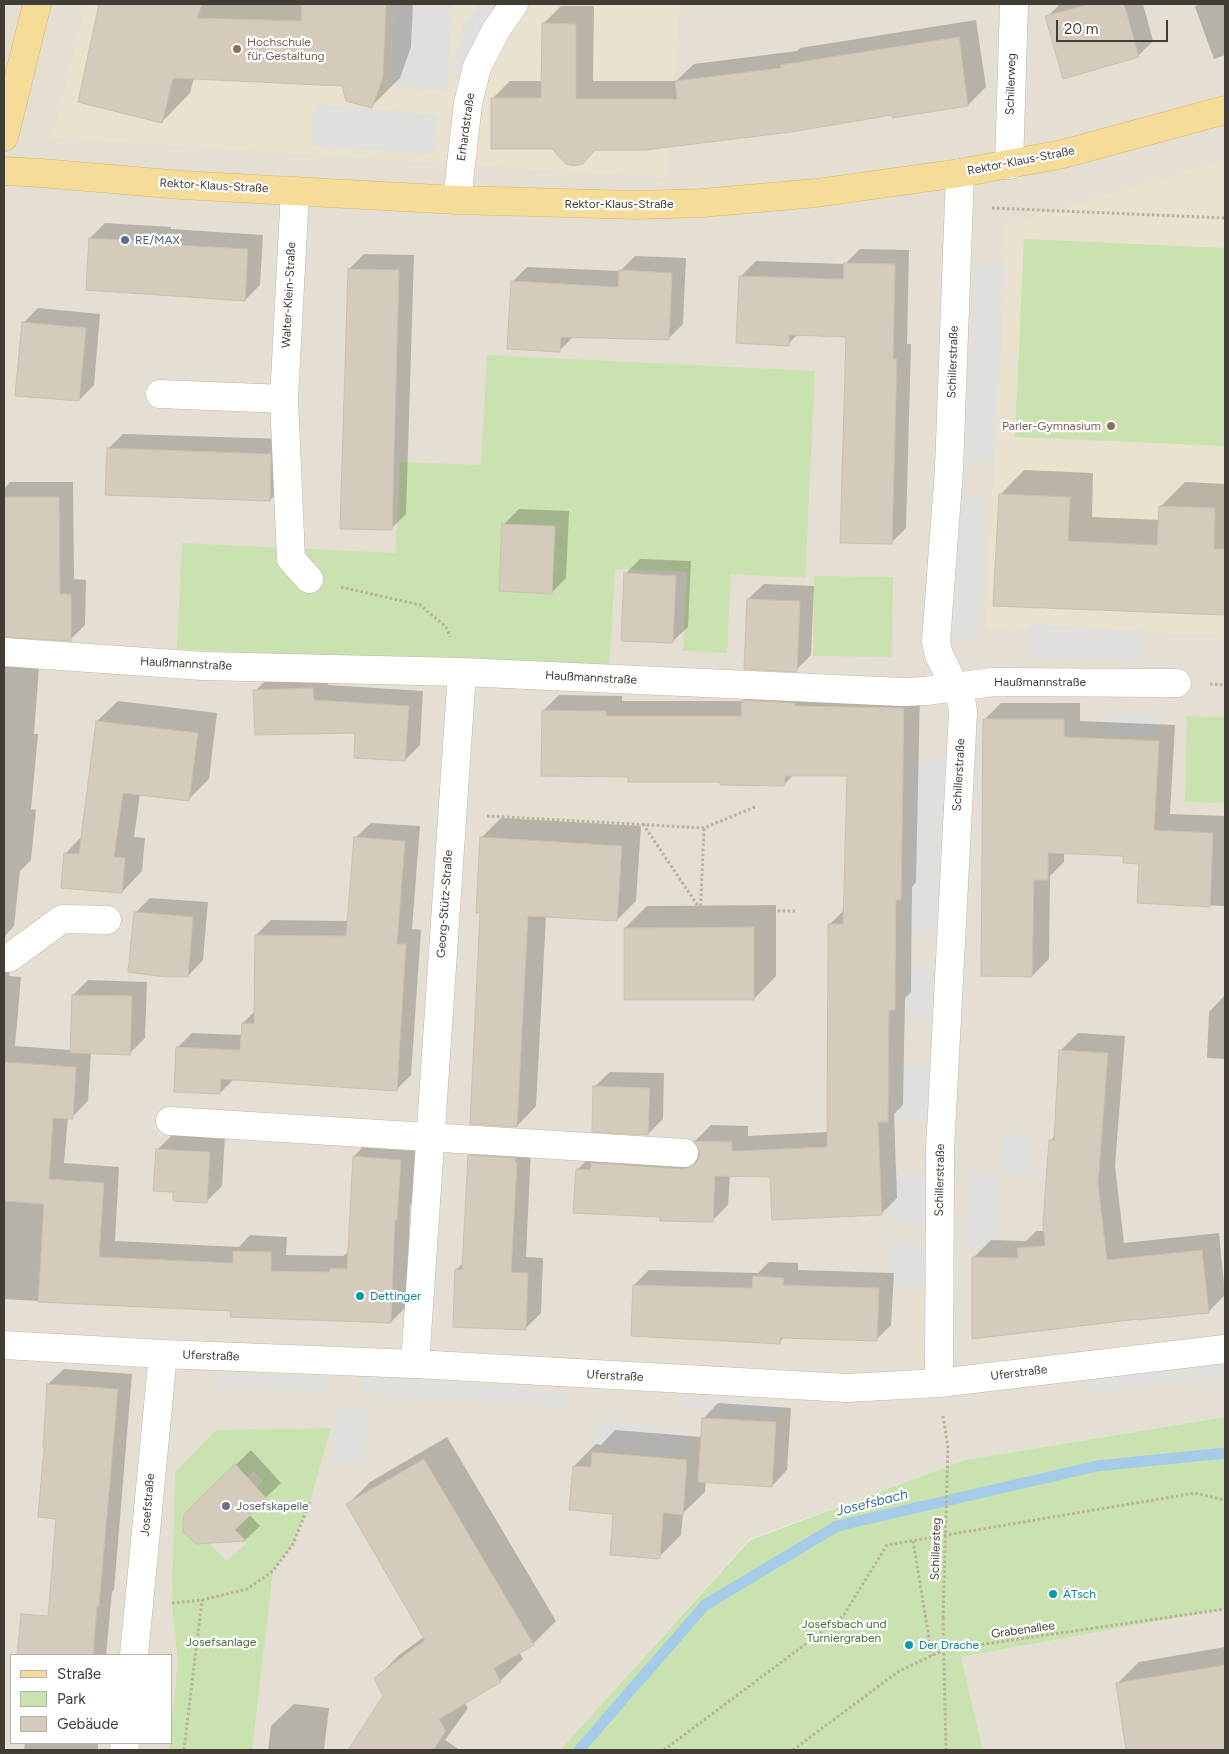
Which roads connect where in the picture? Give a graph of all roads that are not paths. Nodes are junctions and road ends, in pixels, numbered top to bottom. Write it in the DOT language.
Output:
graph roads {
  1 [pos="37,4"];
  2 [pos="514,4"];
  3 [pos="1014,4"];
  4 [pos="1225,110"];
  5 [pos="4,138"];
  6 [pos="1009,165"];
  7 [pos="4,171"];
  8 [pos="960,173"];
  9 [pos="295,191"];
  10 [pos="457,200"];
  11 [pos="160,394"];
  12 [pos="284,399"];
  13 [pos="309,579"];
  14 [pos="4,652"];
  15 [pos="462,672"];
  16 [pos="1177,683"];
  17 [pos="956,687"];
  18 [pos="107,920"];
  19 [pos="4,958"];
  20 [pos="170,1121"];
  21 [pos="430,1137"];
  22 [pos="684,1153"];
  23 [pos="4,1345"];
  24 [pos="1225,1349"];
  25 [pos="162,1354"];
  26 [pos="415,1364"];
  27 [pos="939,1383"];
  28 [pos="134,1654"];
  1 -- 5 [label="main road"];
  2 -- 10 [label="street, Erhardstraße"];
  3 -- 6 [label="street, Schillerweg"];
  4 -- 6 [label="main road, Rektor-Klaus-Straße"];
  6 -- 8 [label="main road, Rektor-Klaus-Straße"];
  7 -- 9 [label="main road, Rektor-Klaus-Straße"];
  8 -- 10 [label="main road, Rektor-Klaus-Straße"];
  8 -- 17 [label="street, Schillerstraße"];
  9 -- 10 [label="main road, Rektor-Klaus-Straße"];
  9 -- 12 [label="street, Walter-Klein-Straße"];
  11 -- 12 [label="street"];
  12 -- 13 [label="street, Walter-Klein-Straße"];
  14 -- 15 [label="street, Haußmannstraße"];
  15 -- 17 [label="street, Haußmannstraße"];
  15 -- 21 [label="street, Georg-Stütz-Straße"];
  16 -- 17 [label="street, Haußmannstraße"];
  17 -- 27 [label="street, Schillerstraße"];
  18 -- 19 [label="street"];
  20 -- 21 [label="street"];
  21 -- 22 [label="street"];
  21 -- 26 [label="street, Georg-Stütz-Straße"];
  23 -- 25 [label="street, Uferstraße"];
  24 -- 27 [label="street, Uferstraße"];
  25 -- 26 [label="street, Uferstraße"];
  25 -- 28 [label="street, Josefstraße"];
  26 -- 27 [label="street, Uferstraße"];
}
